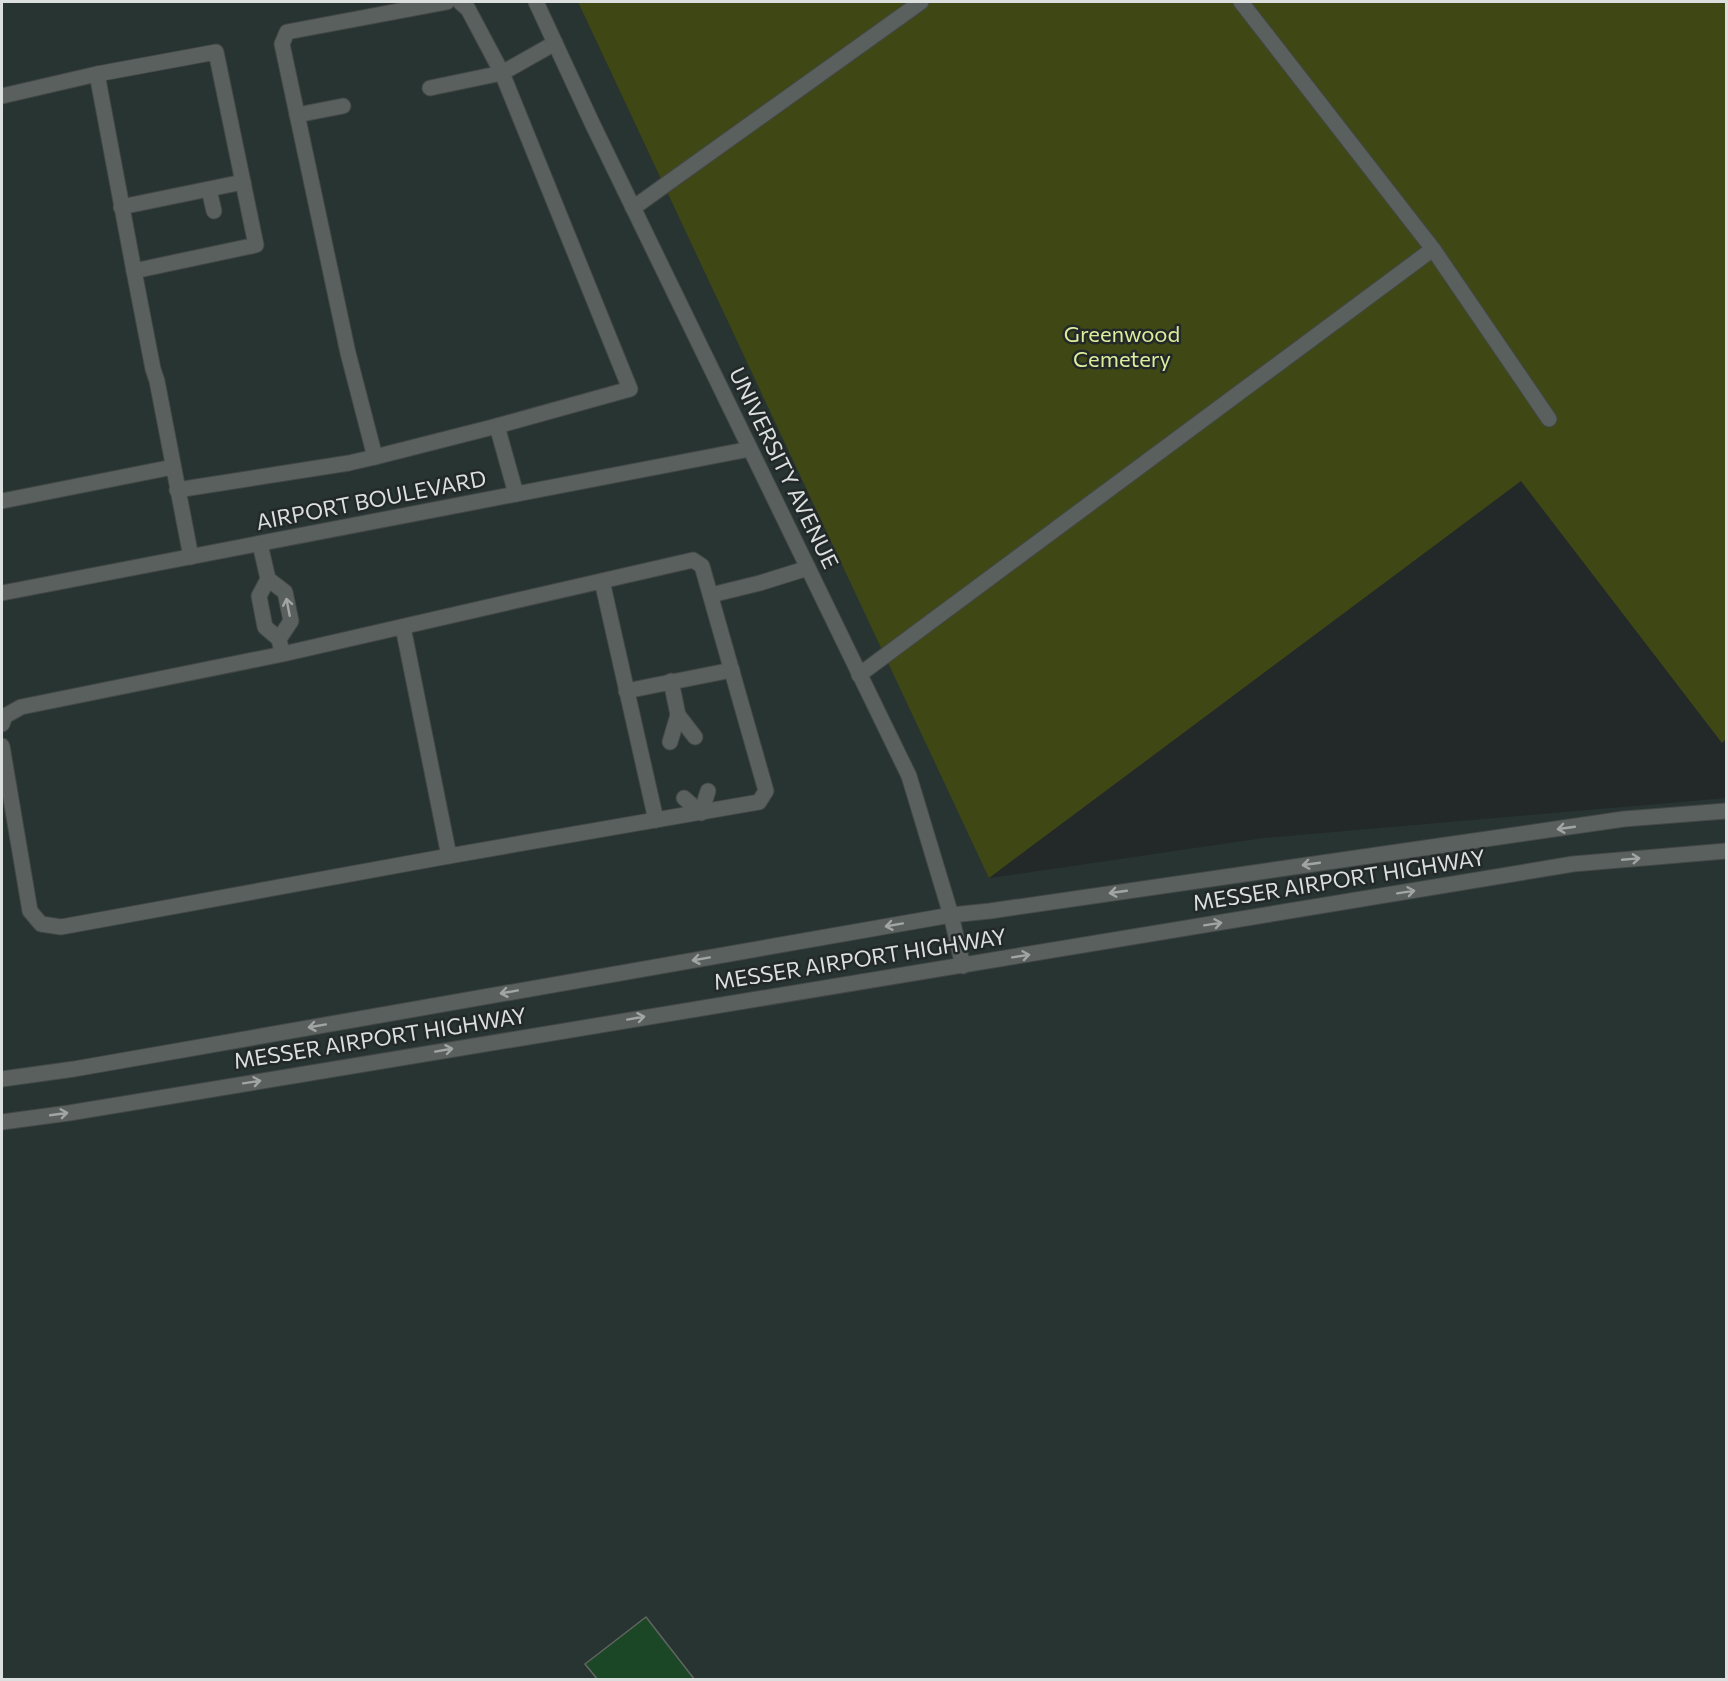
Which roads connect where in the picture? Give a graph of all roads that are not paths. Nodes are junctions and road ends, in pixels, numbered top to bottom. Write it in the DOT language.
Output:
graph roads {
  1 [pos="447,2"];
  2 [pos="460,2"];
  3 [pos="536,2"];
  4 [pos="921,2"];
  5 [pos="1241,2"];
  6 [pos="555,43"];
  7 [pos="502,73"];
  8 [pos="96,74"];
  9 [pos="430,88"];
  10 [pos="2,96"];
  11 [pos="343,106"];
  12 [pos="297,115"];
  13 [pos="243,182"];
  14 [pos="209,190"];
  15 [pos="121,207"];
  16 [pos="633,208"];
  17 [pos="213,211"];
  18 [pos="1433,249"];
  19 [pos="134,272"];
  20 [pos="1549,419"];
  21 [pos="497,426"];
  22 [pos="750,449"];
  23 [pos="375,457"];
  24 [pos="173,467"];
  25 [pos="177,490"];
  26 [pos="516,494"];
  27 [pos="2,501"];
  28 [pos="260,544"];
  29 [pos="191,557"];
  30 [pos="808,568"];
  31 [pos="268,579"];
  32 [pos="602,581"];
  33 [pos="2,594"];
  34 [pos="711,595"];
  35 [pos="403,627"];
  36 [pos="281,646"];
  37 [pos="732,670"];
  38 [pos="859,675"];
  39 [pos="671,681"];
  40 [pos="626,691"];
  41 [pos="678,715"];
  42 [pos="2,724"];
  43 [pos="695,737"];
  44 [pos="670,742"];
  45 [pos="2,746"];
  46 [pos="708,791"];
  47 [pos="684,798"];
  48 [pos="1726,811"];
  49 [pos="701,813"];
  50 [pos="656,820"];
  51 [pos="1726,851"];
  52 [pos="449,856"];
  53 [pos="951,915"];
  54 [pos="963,966"];
  55 [pos="2,1079"];
  56 [pos="2,1122"];
  1 -- 12 [label="main road"];
  2 -- 7 [label="main road"];
  3 -- 6 [label="main road, UNIVERSITY AVENUE"];
  4 -- 16 [label="main road"];
  5 -- 18 [label="main road"];
  6 -- 7 [label="main road"];
  6 -- 16 [label="main road, UNIVERSITY AVENUE"];
  7 -- 9 [label="main road"];
  7 -- 21 [label="main road"];
  8 -- 10 [label="main road"];
  8 -- 13 [label="main road"];
  8 -- 15 [label="main road"];
  11 -- 12 [label="main road"];
  12 -- 23 [label="main road"];
  13 -- 14 [label="main road"];
  13 -- 19 [label="main road"];
  14 -- 15 [label="main road"];
  14 -- 17 [label="main road"];
  15 -- 19 [label="main road"];
  16 -- 22 [label="main road, UNIVERSITY AVENUE"];
  18 -- 20 [label="main road"];
  18 -- 38 [label="main road"];
  19 -- 24 [label="main road"];
  21 -- 23 [label="main road"];
  21 -- 26 [label="main road"];
  22 -- 26 [label="main road, AIRPORT BOULEVARD"];
  22 -- 30 [label="main road, UNIVERSITY AVENUE"];
  23 -- 25 [label="main road"];
  24 -- 25 [label="main road"];
  24 -- 27 [label="main road"];
  25 -- 29 [label="main road"];
  26 -- 28 [label="main road, AIRPORT BOULEVARD"];
  28 -- 29 [label="main road, AIRPORT BOULEVARD"];
  28 -- 31 [label="main road"];
  29 -- 33 [label="main road, AIRPORT BOULEVARD"];
  30 -- 34 [label="main road"];
  30 -- 38 [label="main road, UNIVERSITY AVENUE"];
  31 -- 36 [label="main road"];
  36 -- 31 [label="main road, one-way"];
  32 -- 34 [label="main road"];
  32 -- 35 [label="main road"];
  32 -- 40 [label="main road"];
  34 -- 37 [label="main road"];
  35 -- 36 [label="main road"];
  35 -- 52 [label="main road"];
  36 -- 42 [label="main road"];
  37 -- 39 [label="main road"];
  37 -- 49 [label="main road"];
  38 -- 53 [label="main road, UNIVERSITY AVENUE"];
  39 -- 40 [label="main road"];
  39 -- 41 [label="main road"];
  40 -- 50 [label="main road"];
  41 -- 43 [label="main road"];
  41 -- 44 [label="main road"];
  45 -- 52 [label="main road"];
  46 -- 49 [label="main road"];
  47 -- 49 [label="main road"];
  48 -- 53 [label="main road, MESSER AIRPORT HIGHWAY, one-way"];
  49 -- 50 [label="main road"];
  50 -- 52 [label="main road"];
  54 -- 51 [label="main road, MESSER AIRPORT HIGHWAY, one-way"];
  53 -- 54 [label="main road, UNIVERSITY AVENUE"];
  53 -- 55 [label="main road, MESSER AIRPORT HIGHWAY, one-way"];
  56 -- 54 [label="main road, MESSER AIRPORT HIGHWAY, one-way"];
}
